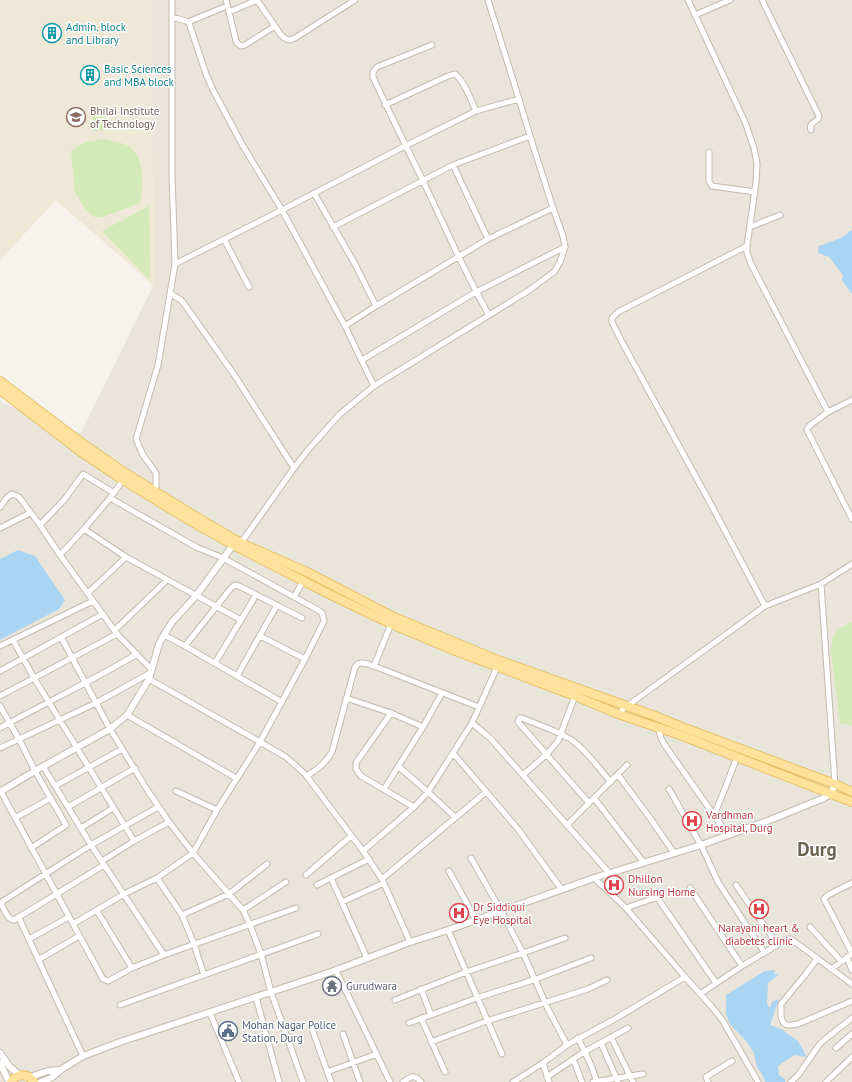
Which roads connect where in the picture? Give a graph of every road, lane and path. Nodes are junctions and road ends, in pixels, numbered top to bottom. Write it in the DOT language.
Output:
graph roads {
  1 [pos="172,0"];
  2 [pos="226,0"];
  3 [pos="257,0"];
  4 [pos="355,0"];
  5 [pos="488,0"];
  6 [pos="688,0"];
  7 [pos="730,0"];
  8 [pos="762,0"];
  9 [pos="227,6"];
  10 [pos="229,12"];
  11 [pos="695,15"];
  12 [pos="172,17"];
  13 [pos="188,22"];
  14 [pos="275,26"];
  15 [pos="432,45"];
  16 [pos="519,99"];
  17 [pos="385,105"];
  18 [pos="476,112"];
  19 [pos="811,130"];
  20 [pos="530,136"];
  21 [pos="405,146"];
  22 [pos="709,152"];
  23 [pos="453,165"];
  24 [pos="423,180"];
  25 [pos="755,192"];
  26 [pos="314,193"];
  27 [pos="553,208"];
  28 [pos="282,210"];
  29 [pos="780,216"];
  30 [pos="333,227"];
  31 [pos="750,227"];
  32 [pos="224,239"];
  33 [pos="488,239"];
  34 [pos="747,246"];
  35 [pos="565,247"];
  36 [pos="458,256"];
  37 [pos="175,264"];
  38 [pos="249,287"];
  39 [pos="476,292"];
  40 [pos="170,294"];
  41 [pos="376,306"];
  42 [pos="489,315"];
  43 [pos="345,326"];
  44 [pos="362,360"];
  45 [pos="0,381"];
  46 [pos="374,386"];
  47 [pos="0,390"];
  48 [pos="852,400"];
  49 [pos="828,412"];
  50 [pos="294,468"];
  51 [pos="123,480"];
  52 [pos="156,492"];
  53 [pos="114,493"];
  54 [pos="110,498"];
  55 [pos="0,507"];
  56 [pos="30,512"];
  57 [pos="852,519"];
  58 [pos="40,525"];
  59 [pos="0,528"];
  60 [pos="84,529"];
  61 [pos="241,543"];
  62 [pos="233,545"];
  63 [pos="60,555"];
  64 [pos="126,557"];
  65 [pos="223,558"];
  66 [pos="852,564"];
  67 [pos="167,580"];
  68 [pos="821,584"];
  69 [pos="298,590"];
  70 [pos="88,593"];
  71 [pos="256,595"];
  72 [pos="196,596"];
  73 [pos="93,600"];
  74 [pos="277,605"];
  75 [pos="765,606"];
  76 [pos="216,607"];
  77 [pos="103,614"];
  78 [pos="302,618"];
  79 [pos="240,620"];
  80 [pos="391,624"];
  81 [pos="116,632"];
  82 [pos="164,635"];
  83 [pos="260,636"];
  84 [pos="61,637"];
  85 [pos="13,640"];
  86 [pos="0,646"];
  87 [pos="185,646"];
  88 [pos="137,654"];
  89 [pos="23,658"];
  90 [pos="72,658"];
  91 [pos="305,659"];
  92 [pos="215,663"];
  93 [pos="374,666"];
  94 [pos="497,667"];
  95 [pos="0,671"];
  96 [pos="150,674"];
  97 [pos="237,676"];
  98 [pos="34,678"];
  99 [pos="85,683"];
  100 [pos="442,693"];
  101 [pos="0,696"];
  102 [pos="575,696"];
  103 [pos="346,698"];
  104 [pos="48,702"];
  105 [pos="282,702"];
  106 [pos="96,703"];
  107 [pos="0,706"];
  108 [pos="627,706"];
  109 [pos="479,707"];
  110 [pos="391,713"];
  111 [pos="618,714"];
  112 [pos="127,715"];
  113 [pos="60,720"];
  114 [pos="9,723"];
  115 [pos="472,723"];
  116 [pos="423,727"];
  117 [pos="658,727"];
  118 [pos="0,728"];
  119 [pos="110,729"];
  120 [pos="560,734"];
  121 [pos="19,739"];
  122 [pos="260,742"];
  123 [pos="76,747"];
  124 [pos="0,748"];
  125 [pos="122,748"];
  126 [pos="453,753"];
  127 [pos="547,754"];
  128 [pos="737,757"];
  129 [pos="627,765"];
  130 [pos="43,766"];
  131 [pos="399,766"];
  132 [pos="88,767"];
  133 [pos="134,768"];
  134 [pos="34,771"];
  135 [pos="618,774"];
  136 [pos="306,775"];
  137 [pos="523,775"];
  138 [pos="236,778"];
  139 [pos="610,782"];
  140 [pos="835,784"];
  141 [pos="55,786"];
  142 [pos="101,788"];
  143 [pos="384,789"];
  144 [pos="669,789"];
  145 [pos="0,791"];
  146 [pos="176,791"];
  147 [pos="428,792"];
  148 [pos="486,792"];
  149 [pos="852,792"];
  150 [pos="831,794"];
  151 [pos="51,798"];
  152 [pos="594,798"];
  153 [pos="852,802"];
  154 [pos="589,803"];
  155 [pos="414,806"];
  156 [pos="68,807"];
  157 [pos="158,807"];
  158 [pos="113,808"];
  159 [pos="216,810"];
  160 [pos="714,815"];
  161 [pos="455,817"];
  162 [pos="15,818"];
  163 [pos="169,822"];
  164 [pos="567,825"];
  165 [pos="124,826"];
  166 [pos="81,828"];
  167 [pos="728,835"];
  168 [pos="352,836"];
  169 [pos="134,841"];
  170 [pos="91,845"];
  171 [pos="701,845"];
  172 [pos="31,848"];
  173 [pos="363,852"];
  174 [pos="193,853"];
  175 [pos="674,853"];
  176 [pos="471,858"];
  177 [pos="368,859"];
  178 [pos="103,863"];
  179 [pos="644,863"];
  180 [pos="267,864"];
  181 [pos="449,871"];
  182 [pos="46,874"];
  183 [pos="610,874"];
  184 [pos="306,875"];
  185 [pos="157,878"];
  186 [pos="331,878"];
  187 [pos="594,878"];
  188 [pos="383,881"];
  189 [pos="286,882"];
  190 [pos="852,883"];
  191 [pos="317,885"];
  192 [pos="736,885"];
  193 [pos="690,888"];
  194 [pos="562,890"];
  195 [pos="57,894"];
  196 [pos="124,894"];
  197 [pos="228,894"];
  198 [pos="342,902"];
  199 [pos="296,908"];
  200 [pos="626,908"];
  201 [pos="243,910"];
  202 [pos="97,911"];
  203 [pos="501,911"];
  204 [pos="182,915"];
  205 [pos="69,917"];
  206 [pos="19,918"];
  207 [pos="476,920"];
  208 [pos="73,924"];
  209 [pos="250,925"];
  210 [pos="810,927"];
  211 [pos="448,930"];
  212 [pos="318,934"];
  213 [pos="80,936"];
  214 [pos="565,938"];
  215 [pos="29,939"];
  216 [pos="410,942"];
  217 [pos="194,944"];
  218 [pos="777,944"];
  219 [pos="764,952"];
  220 [pos="523,953"];
  221 [pos="261,954"];
  222 [pos="164,955"];
  223 [pos="850,955"];
  224 [pos="367,958"];
  225 [pos="591,958"];
  226 [pos="817,959"];
  227 [pos="38,960"];
  228 [pos="841,961"];
  229 [pos="742,966"];
  230 [pos="132,968"];
  231 [pos="830,969"];
  232 [pos="852,970"];
  233 [pos="336,971"];
  234 [pos="466,972"];
  235 [pos="204,975"];
  236 [pos="685,977"];
  237 [pos="536,979"];
  238 [pos="606,980"];
  239 [pos="716,984"];
  240 [pos="852,984"];
  241 [pos="421,989"];
  242 [pos="271,992"];
  243 [pos="700,994"];
  244 [pos="256,997"];
  245 [pos="477,998"];
  246 [pos="395,1000"];
  247 [pos="852,1001"];
  248 [pos="546,1002"];
  249 [pos="120,1005"];
  250 [pos="210,1013"];
  251 [pos="431,1015"];
  252 [pos="421,1018"];
  253 [pos="852,1018"];
  254 [pos="487,1021"];
  255 [pos="409,1022"];
  256 [pos="312,1026"];
  257 [pos="628,1028"];
  258 [pos="344,1034"];
  259 [pos="852,1034"];
  260 [pos="578,1038"];
  261 [pos="612,1038"];
  262 [pos="431,1042"];
  263 [pos="601,1043"];
  264 [pos="567,1045"];
  265 [pos="836,1048"];
  266 [pos="584,1052"];
  267 [pos="0,1053"];
  268 [pos="377,1054"];
  269 [pos="502,1054"];
  270 [pos="83,1056"];
  271 [pos="852,1057"];
  272 [pos="574,1059"];
  273 [pos="732,1061"];
  274 [pos="353,1062"];
  275 [pos="0,1063"];
  276 [pos="543,1063"];
  277 [pos="62,1069"];
  278 [pos="327,1072"];
  279 [pos="445,1072"];
  280 [pos="643,1074"];
  281 [pos="19,1075"];
  282 [pos="630,1076"];
  283 [pos="548,1079"];
  284 [pos="32,1080"];
  285 [pos="618,1080"];
  286 [pos="10,1082"];
  287 [pos="41,1082"];
  288 [pos="239,1082"];
  289 [pos="279,1082"];
  290 [pos="303,1082"];
  291 [pos="331,1082"];
  292 [pos="360,1082"];
  293 [pos="390,1082"];
  294 [pos="402,1082"];
  295 [pos="421,1082"];
  296 [pos="513,1082"];
  297 [pos="582,1082"];
  298 [pos="595,1082"];
  299 [pos="633,1082"];
  300 [pos="708,1082"];
  301 [pos="758,1082"];
  302 [pos="791,1082"];
  303 [pos="826,1082"];
  1 -- 12 [label="street"];
  2 -- 9 [label="street"];
  3 -- 10 [label="street"];
  3 -- 14 [label="street"];
  4 -- 14 [label="street"];
  5 -- 16 [label="street"];
  6 -- 11 [label="street"];
  7 -- 11 [label="street"];
  8 -- 19 [label="street"];
  9 -- 10 [label="street"];
  9 -- 13 [label="street"];
  10 -- 14 [label="street"];
  11 -- 25 [label="street"];
  12 -- 13 [label="street"];
  12 -- 37 [label="street"];
  13 -- 28 [label="street"];
  15 -- 17 [label="street"];
  16 -- 18 [label="street"];
  16 -- 20 [label="street"];
  17 -- 18 [label="street"];
  17 -- 21 [label="street"];
  18 -- 21 [label="street"];
  20 -- 23 [label="street"];
  20 -- 27 [label="street"];
  21 -- 24 [label="street"];
  21 -- 26 [label="street"];
  22 -- 25 [label="street"];
  23 -- 24 [label="street"];
  23 -- 33 [label="street"];
  24 -- 30 [label="street"];
  24 -- 36 [label="street"];
  25 -- 31 [label="street"];
  26 -- 28 [label="street"];
  26 -- 30 [label="street"];
  27 -- 33 [label="street"];
  27 -- 35 [label="street"];
  28 -- 32 [label="street"];
  28 -- 43 [label="street"];
  29 -- 31 [label="street"];
  30 -- 41 [label="street"];
  31 -- 34 [label="street"];
  32 -- 37 [label="street"];
  32 -- 38 [label="street"];
  33 -- 36 [label="street"];
  34 -- 49 [label="street"];
  34 -- 75 [label="street"];
  35 -- 39 [label="street"];
  35 -- 42 [label="street"];
  36 -- 39 [label="street"];
  36 -- 41 [label="street"];
  37 -- 40 [label="street"];
  39 -- 42 [label="street"];
  39 -- 44 [label="street"];
  40 -- 50 [label="street"];
  40 -- 52 [label="street"];
  41 -- 43 [label="street"];
  42 -- 46 [label="street"];
  43 -- 44 [label="street"];
  44 -- 46 [label="street"];
  45 -- 52 [label="main road"];
  46 -- 50 [label="street"];
  47 -- 51 [label="main road"];
  48 -- 49 [label="street"];
  49 -- 57 [label="street"];
  50 -- 61 [label="street"];
  51 -- 53 [label="street"];
  51 -- 62 [label="main road"];
  52 -- 61 [label="main road"];
  53 -- 54 [label="street"];
  53 -- 58 [label="street"];
  54 -- 60 [label="street"];
  54 -- 65 [label="street"];
  55 -- 56 [label="street"];
  56 -- 58 [label="street"];
  56 -- 59 [label="street"];
  58 -- 63 [label="street"];
  60 -- 63 [label="street"];
  60 -- 64 [label="street"];
  61 -- 62 [label="street"];
  61 -- 108 [label="main road"];
  62 -- 65 [label="street"];
  62 -- 69 [label="main road"];
  63 -- 70 [label="street"];
  64 -- 67 [label="street"];
  64 -- 70 [label="street"];
  65 -- 69 [label="street"];
  65 -- 72 [label="street"];
  66 -- 68 [label="street"];
  67 -- 72 [label="street"];
  67 -- 81 [label="street"];
  68 -- 75 [label="street"];
  68 -- 140 [label="street"];
  69 -- 80 [label="main road"];
  69 -- 91 [label="street"];
  70 -- 73 [label="street"];
  71 -- 74 [label="street"];
  71 -- 76 [label="street"];
  71 -- 79 [label="street"];
  72 -- 76 [label="street"];
  72 -- 82 [label="street"];
  73 -- 77 [label="street"];
  73 -- 85 [label="street"];
  74 -- 78 [label="street"];
  74 -- 83 [label="street"];
  75 -- 108 [label="street"];
  76 -- 79 [label="street"];
  76 -- 87 [label="street"];
  77 -- 81 [label="street"];
  77 -- 84 [label="street"];
  79 -- 92 [label="street"];
  80 -- 93 [label="street"];
  80 -- 94 [label="main road"];
  81 -- 88 [label="street"];
  81 -- 90 [label="street"];
  82 -- 87 [label="street"];
  82 -- 96 [label="street"];
  83 -- 91 [label="street"];
  83 -- 97 [label="street"];
  84 -- 89 [label="street"];
  84 -- 90 [label="street"];
  85 -- 86 [label="street"];
  85 -- 89 [label="street"];
  87 -- 92 [label="street"];
  88 -- 96 [label="street"];
  88 -- 99 [label="street"];
  89 -- 95 [label="street"];
  89 -- 98 [label="street"];
  90 -- 98 [label="street"];
  90 -- 99 [label="street"];
  91 -- 105 [label="street"];
  92 -- 97 [label="street"];
  93 -- 100 [label="street"];
  93 -- 103 [label="street"];
  94 -- 102 [label="main road"];
  94 -- 109 [label="street"];
  96 -- 106 [label="street"];
  96 -- 112 [label="street"];
  96 -- 122 [label="street"];
  97 -- 105 [label="street"];
  98 -- 101 [label="street"];
  98 -- 104 [label="street"];
  99 -- 104 [label="street"];
  99 -- 106 [label="street"];
  100 -- 109 [label="street"];
  100 -- 116 [label="street"];
  102 -- 111 [label="main road"];
  102 -- 120 [label="street"];
  103 -- 110 [label="street"];
  103 -- 136 [label="street"];
  104 -- 113 [label="street"];
  104 -- 114 [label="street"];
  105 -- 122 [label="street"];
  106 -- 113 [label="street"];
  106 -- 119 [label="street"];
  107 -- 114 [label="street"];
  108 -- 111 [label="street"];
  108 -- 140 [label="main road"];
  109 -- 115 [label="street"];
  110 -- 116 [label="street"];
  110 -- 143 [label="street"];
  111 -- 117 [label="main road"];
  112 -- 119 [label="street"];
  112 -- 138 [label="street"];
  113 -- 121 [label="street"];
  113 -- 123 [label="street"];
  114 -- 118 [label="street"];
  114 -- 121 [label="street"];
  115 -- 126 [label="street"];
  115 -- 137 [label="street"];
  116 -- 131 [label="street"];
  117 -- 128 [label="main road"];
  117 -- 160 [label="street"];
  119 -- 123 [label="street"];
  119 -- 125 [label="street"];
  120 -- 127 [label="street"];
  120 -- 127 [label="street"];
  120 -- 139 [label="street"];
  121 -- 124 [label="street"];
  121 -- 134 [label="street"];
  122 -- 136 [label="street"];
  122 -- 138 [label="street"];
  123 -- 130 [label="street"];
  123 -- 132 [label="street"];
  125 -- 132 [label="street"];
  125 -- 133 [label="street"];
  126 -- 147 [label="street"];
  126 -- 148 [label="street"];
  127 -- 137 [label="street"];
  127 -- 154 [label="street"];
  128 -- 150 [label="main road"];
  128 -- 160 [label="street"];
  129 -- 135 [label="street"];
  130 -- 134 [label="street"];
  130 -- 141 [label="street"];
  131 -- 143 [label="street"];
  131 -- 147 [label="street"];
  132 -- 141 [label="street"];
  132 -- 142 [label="street"];
  133 -- 142 [label="street"];
  133 -- 157 [label="street"];
  134 -- 145 [label="street"];
  134 -- 151 [label="street"];
  135 -- 139 [label="street"];
  135 -- 175 [label="street"];
  136 -- 168 [label="street"];
  137 -- 164 [label="street"];
  138 -- 159 [label="street"];
  139 -- 152 [label="street"];
  140 -- 149 [label="main road"];
  140 -- 150 [label="street"];
  141 -- 156 [label="street"];
  142 -- 156 [label="street"];
  142 -- 158 [label="street"];
  143 -- 155 [label="street"];
  144 -- 171 [label="street"];
  145 -- 162 [label="street"];
  146 -- 159 [label="street"];
  147 -- 155 [label="street"];
  147 -- 161 [label="street"];
  148 -- 161 [label="street"];
  148 -- 194 [label="street"];
  150 -- 153 [label="main road"];
  150 -- 167 [label="street"];
  151 -- 162 [label="street"];
  151 -- 172 [label="street"];
  152 -- 154 [label="street"];
  152 -- 179 [label="street"];
  154 -- 164 [label="street"];
  155 -- 173 [label="street"];
  156 -- 166 [label="street"];
  157 -- 163 [label="street"];
  157 -- 165 [label="street"];
  158 -- 165 [label="street"];
  158 -- 166 [label="street"];
  159 -- 174 [label="street"];
  160 -- 167 [label="street"];
  161 -- 188 [label="street"];
  162 -- 172 [label="street"];
  163 -- 169 [label="street"];
  163 -- 174 [label="street"];
  164 -- 183 [label="street"];
  165 -- 169 [label="street"];
  165 -- 170 [label="street"];
  166 -- 170 [label="street"];
  167 -- 171 [label="street"];
  168 -- 173 [label="street"];
  168 -- 184 [label="street"];
  169 -- 178 [label="street"];
  170 -- 178 [label="street"];
  170 -- 182 [label="street"];
  171 -- 175 [label="street"];
  171 -- 219 [label="street"];
  172 -- 182 [label="street"];
  173 -- 177 [label="street"];
  174 -- 185 [label="street"];
  174 -- 197 [label="street"];
  175 -- 179 [label="street"];
  176 -- 203 [label="street"];
  177 -- 186 [label="street"];
  177 -- 188 [label="street"];
  178 -- 195 [label="street"];
  178 -- 196 [label="street"];
  179 -- 183 [label="street"];
  180 -- 197 [label="street"];
  181 -- 207 [label="street"];
  182 -- 195 [label="street"];
  182 -- 206 [label="street"];
  183 -- 187 [label="street"];
  185 -- 196 [label="street"];
  185 -- 204 [label="street"];
  186 -- 191 [label="street"];
  186 -- 198 [label="street"];
  187 -- 194 [label="street"];
  187 -- 200 [label="street"];
  188 -- 198 [label="street"];
  188 -- 216 [label="street"];
  189 -- 201 [label="street"];
  190 -- 223 [label="street"];
  192 -- 218 [label="street"];
  193 -- 229 [label="street"];
  194 -- 203 [label="street"];
  195 -- 205 [label="street"];
  195 -- 206 [label="street"];
  196 -- 202 [label="street"];
  196 -- 222 [label="street"];
  197 -- 201 [label="street"];
  197 -- 204 [label="street"];
  198 -- 224 [label="street"];
  199 -- 209 [label="street"];
  200 -- 236 [label="street"];
  200 -- 239 [label="street"];
  201 -- 209 [label="street"];
  202 -- 208 [label="street"];
  202 -- 230 [label="street"];
  203 -- 207 [label="street"];
  203 -- 220 [label="street"];
  204 -- 217 [label="street"];
  205 -- 208 [label="street"];
  205 -- 215 [label="street"];
  206 -- 215 [label="street"];
  207 -- 211 [label="street"];
  208 -- 213 [label="street"];
  209 -- 217 [label="street"];
  209 -- 221 [label="street"];
  210 -- 228 [label="street"];
  211 -- 216 [label="street"];
  211 -- 234 [label="street"];
  212 -- 221 [label="street"];
  213 -- 227 [label="street"];
  213 -- 230 [label="street"];
  214 -- 220 [label="street"];
  215 -- 227 [label="street"];
  216 -- 224 [label="street"];
  217 -- 222 [label="street"];
  217 -- 235 [label="street"];
  218 -- 219 [label="street"];
  218 -- 226 [label="street"];
  219 -- 229 [label="street"];
  220 -- 234 [label="street"];
  220 -- 237 [label="street"];
  221 -- 235 [label="street"];
  221 -- 242 [label="street"];
  222 -- 230 [label="street"];
  223 -- 228 [label="street"];
  223 -- 232 [label="street"];
  224 -- 233 [label="street"];
  225 -- 237 [label="street"];
  226 -- 231 [label="street"];
  226 -- 247 [label="street"];
  227 -- 270 [label="street"];
  228 -- 231 [label="street"];
  229 -- 239 [label="street"];
  231 -- 240 [label="street"];
  233 -- 242 [label="street"];
  233 -- 268 [label="street"];
  234 -- 241 [label="street"];
  234 -- 245 [label="street"];
  235 -- 249 [label="street"];
  236 -- 243 [label="street"];
  236 -- 260 [label="street"];
  237 -- 245 [label="street"];
  237 -- 248 [label="street"];
  238 -- 248 [label="street"];
  239 -- 243 [label="street"];
  241 -- 246 [label="street"];
  241 -- 251 [label="street"];
  242 -- 244 [label="street"];
  242 -- 290 [label="street"];
  243 -- 301 [label="street"];
  244 -- 250 [label="street"];
  244 -- 289 [label="street"];
  245 -- 251 [label="street"];
  245 -- 254 [label="street"];
  248 -- 254 [label="street"];
  248 -- 264 [label="street"];
  250 -- 270 [label="street"];
  250 -- 288 [label="street"];
  251 -- 252 [label="street"];
  252 -- 255 [label="street"];
  252 -- 262 [label="street"];
  253 -- 302 [label="street"];
  254 -- 262 [label="street"];
  254 -- 269 [label="street"];
  256 -- 278 [label="street"];
  257 -- 261 [label="street"];
  258 -- 274 [label="street"];
  259 -- 265 [label="street"];
  260 -- 264 [label="street"];
  260 -- 266 [label="street"];
  261 -- 263 [label="street"];
  261 -- 282 [label="street"];
  262 -- 279 [label="street"];
  263 -- 266 [label="street"];
  263 -- 285 [label="street"];
  264 -- 276 [label="street"];
  266 -- 272 [label="street"];
  266 -- 298 [label="street"];
  267 -- 281 [label="street"];
  268 -- 274 [label="street"];
  268 -- 293 [label="street"];
  270 -- 277 [label="street"];
  271 -- 303 [label="street"];
  272 -- 283 [label="street"];
  272 -- 297 [label="street"];
  273 -- 300 [label="street"];
  274 -- 278 [label="street"];
  274 -- 292 [label="street"];
  275 -- 286 [label="street"];
  276 -- 283 [label="street"];
  276 -- 296 [label="street"];
  277 -- 284 [label="street"];
  277 -- 287 [label="street"];
  278 -- 291 [label="street"];
  280 -- 282 [label="street"];
  281 -- 284 [label="main road"];
  281 -- 286 [label="main road"];
  282 -- 285 [label="street"];
  282 -- 299 [label="street"];
  285 -- 298 [label="street"];
  294 -- 295 [label="street"];
}
